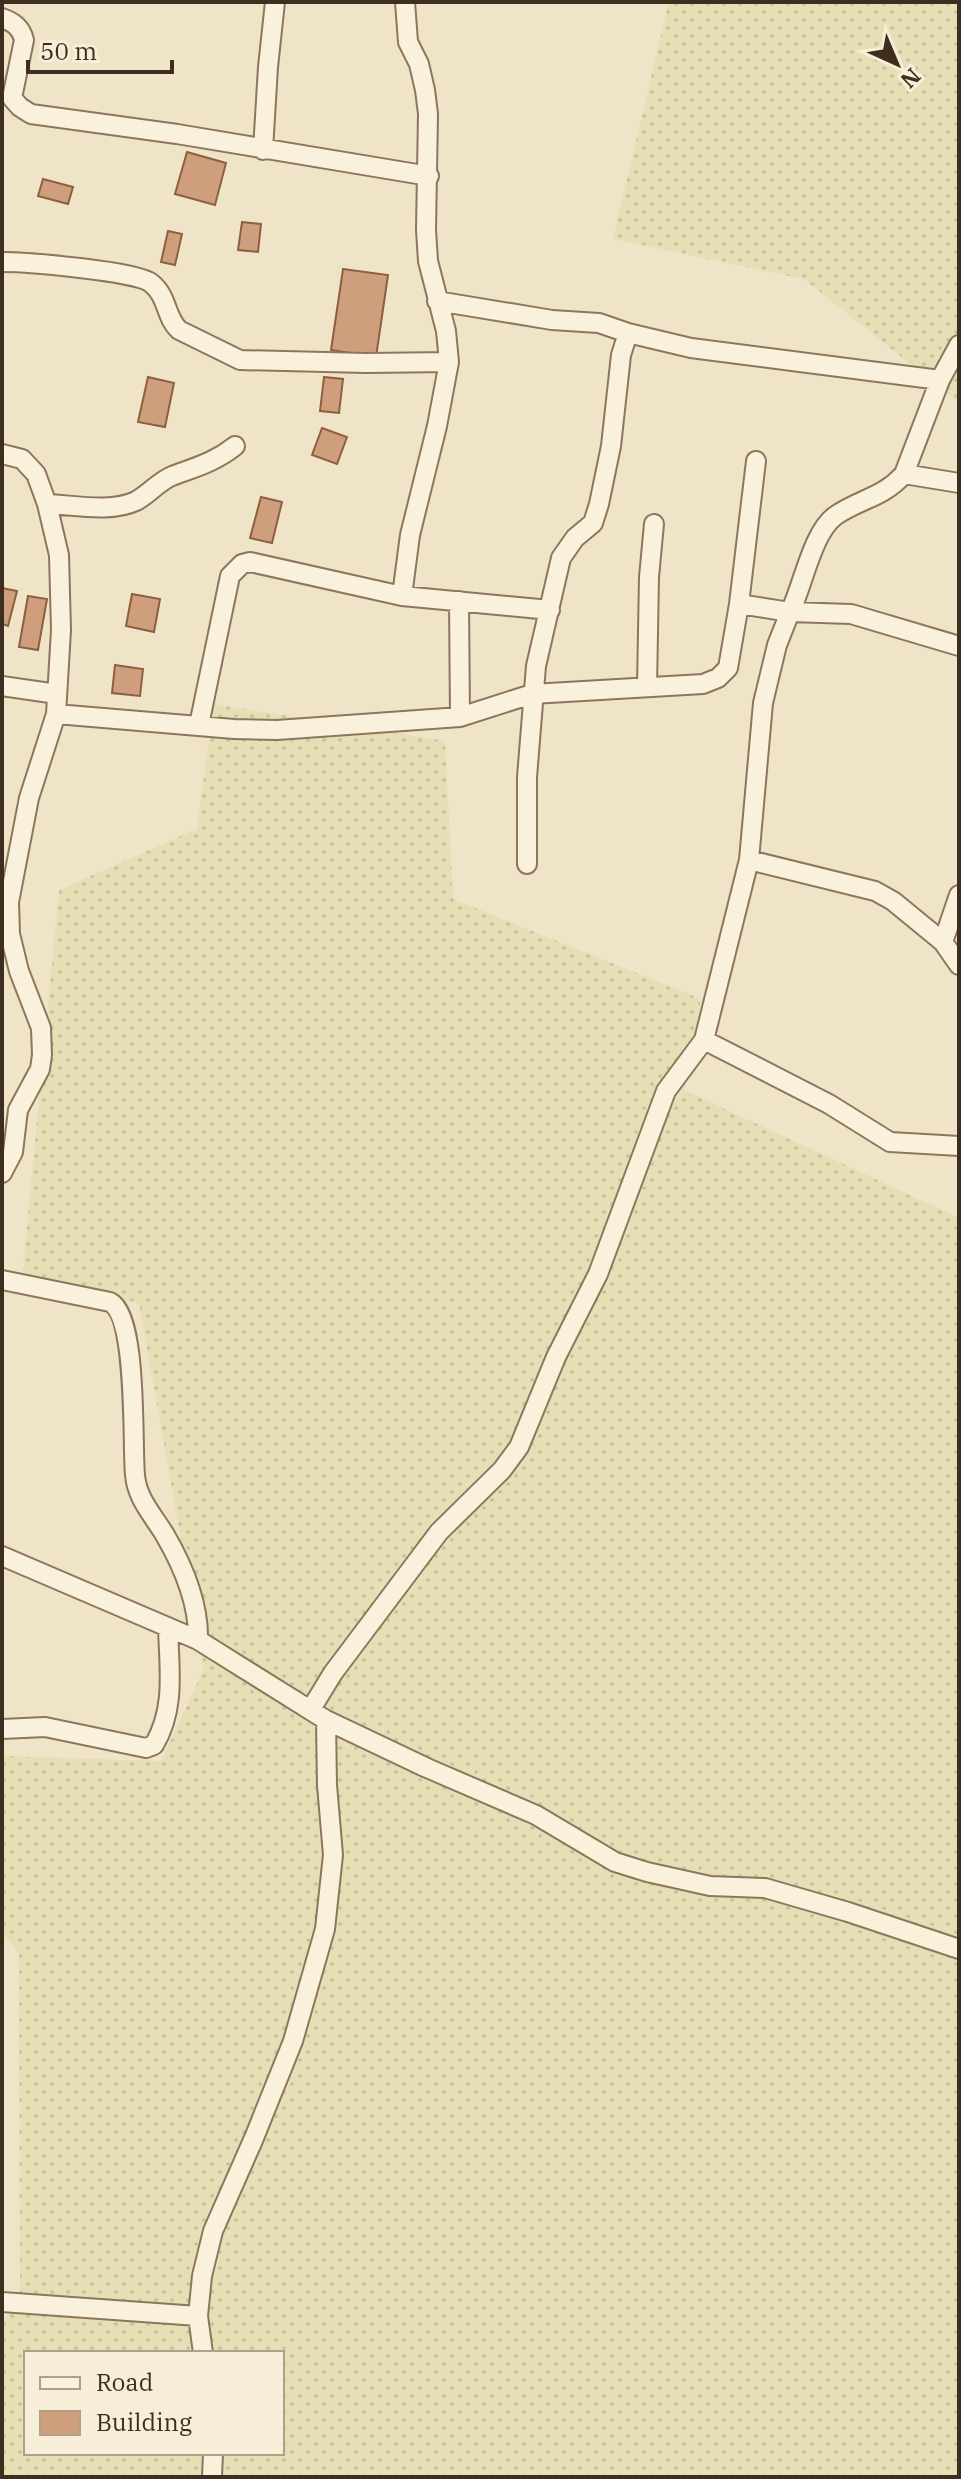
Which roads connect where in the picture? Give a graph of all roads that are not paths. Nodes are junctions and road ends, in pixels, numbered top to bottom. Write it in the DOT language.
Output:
graph roads {
  1 [pos="275,2"];
  2 [pos="405,2"];
  3 [pos="2,18"];
  4 [pos="263,150"];
  5 [pos="429,176"];
  6 [pos="2,262"];
  7 [pos="437,301"];
  8 [pos="628,333"];
  9 [pos="959,345"];
  10 [pos="449,362"];
  11 [pos="940,380"];
  12 [pos="235,446"];
  13 [pos="2,454"];
  14 [pos="756,461"];
  15 [pos="904,474"];
  16 [pos="959,483"];
  17 [pos="47,504"];
  18 [pos="654,524"];
  19 [pos="402,596"];
  20 [pos="459,601"];
  21 [pos="739,604"];
  22 [pos="550,610"];
  23 [pos="790,612"];
  24 [pos="959,646"];
  25 [pos="2,686"];
  26 [pos="647,687"];
  27 [pos="57,694"];
  28 [pos="532,694"];
  29 [pos="56,714"];
  30 [pos="460,717"];
  31 [pos="199,725"];
  32 [pos="749,860"];
  33 [pos="527,864"];
  34 [pos="959,895"];
  35 [pos="943,942"];
  36 [pos="959,965"];
  37 [pos="704,1040"];
  38 [pos="959,1146"];
  39 [pos="2,1173"];
  40 [pos="2,1280"];
  41 [pos="2,1556"];
  42 [pos="168,1627"];
  43 [pos="198,1640"];
  44 [pos="318,1714"];
  45 [pos="2,1729"];
  46 [pos="959,1949"];
  47 [pos="2,2302"];
  48 [pos="198,2316"];
  49 [pos="203,2351"];
  50 [pos="213,2455"];
  51 [pos="212,2477"];
  1 -- 4 [label="street"];
  2 -- 5 [label="street"];
  3 -- 4 [label="street"];
  4 -- 5 [label="street"];
  5 -- 7 [label="street"];
  6 -- 10 [label="street"];
  7 -- 8 [label="street"];
  7 -- 10 [label="street"];
  8 -- 11 [label="street"];
  8 -- 22 [label="street"];
  9 -- 11 [label="street"];
  10 -- 19 [label="street"];
  11 -- 15 [label="street"];
  12 -- 17 [label="street"];
  13 -- 17 [label="street"];
  14 -- 21 [label="street"];
  15 -- 16 [label="street"];
  15 -- 23 [label="street"];
  17 -- 27 [label="street"];
  18 -- 26 [label="street"];
  19 -- 20 [label="street"];
  19 -- 31 [label="street"];
  20 -- 22 [label="street"];
  20 -- 30 [label="street"];
  21 -- 23 [label="street"];
  21 -- 26 [label="street"];
  22 -- 28 [label="street"];
  23 -- 24 [label="street"];
  23 -- 32 [label="street"];
  25 -- 27 [label="street"];
  26 -- 28 [label="street"];
  27 -- 29 [label="street"];
  28 -- 30 [label="street"];
  28 -- 33 [label="street"];
  29 -- 31 [label="street"];
  29 -- 39 [label="street"];
  30 -- 31 [label="street"];
  32 -- 35 [label="street"];
  32 -- 37 [label="street"];
  34 -- 35 [label="street"];
  35 -- 36 [label="street"];
  37 -- 38 [label="street"];
  37 -- 44 [label="street"];
  40 -- 43 [label="street"];
  41 -- 42 [label="street"];
  42 -- 43 [label="street"];
  42 -- 45 [label="street"];
  43 -- 44 [label="street"];
  44 -- 46 [label="street"];
  44 -- 48 [label="street"];
  47 -- 48 [label="street"];
  48 -- 49 [label="street"];
  50 -- 51 [label="street"];
}
